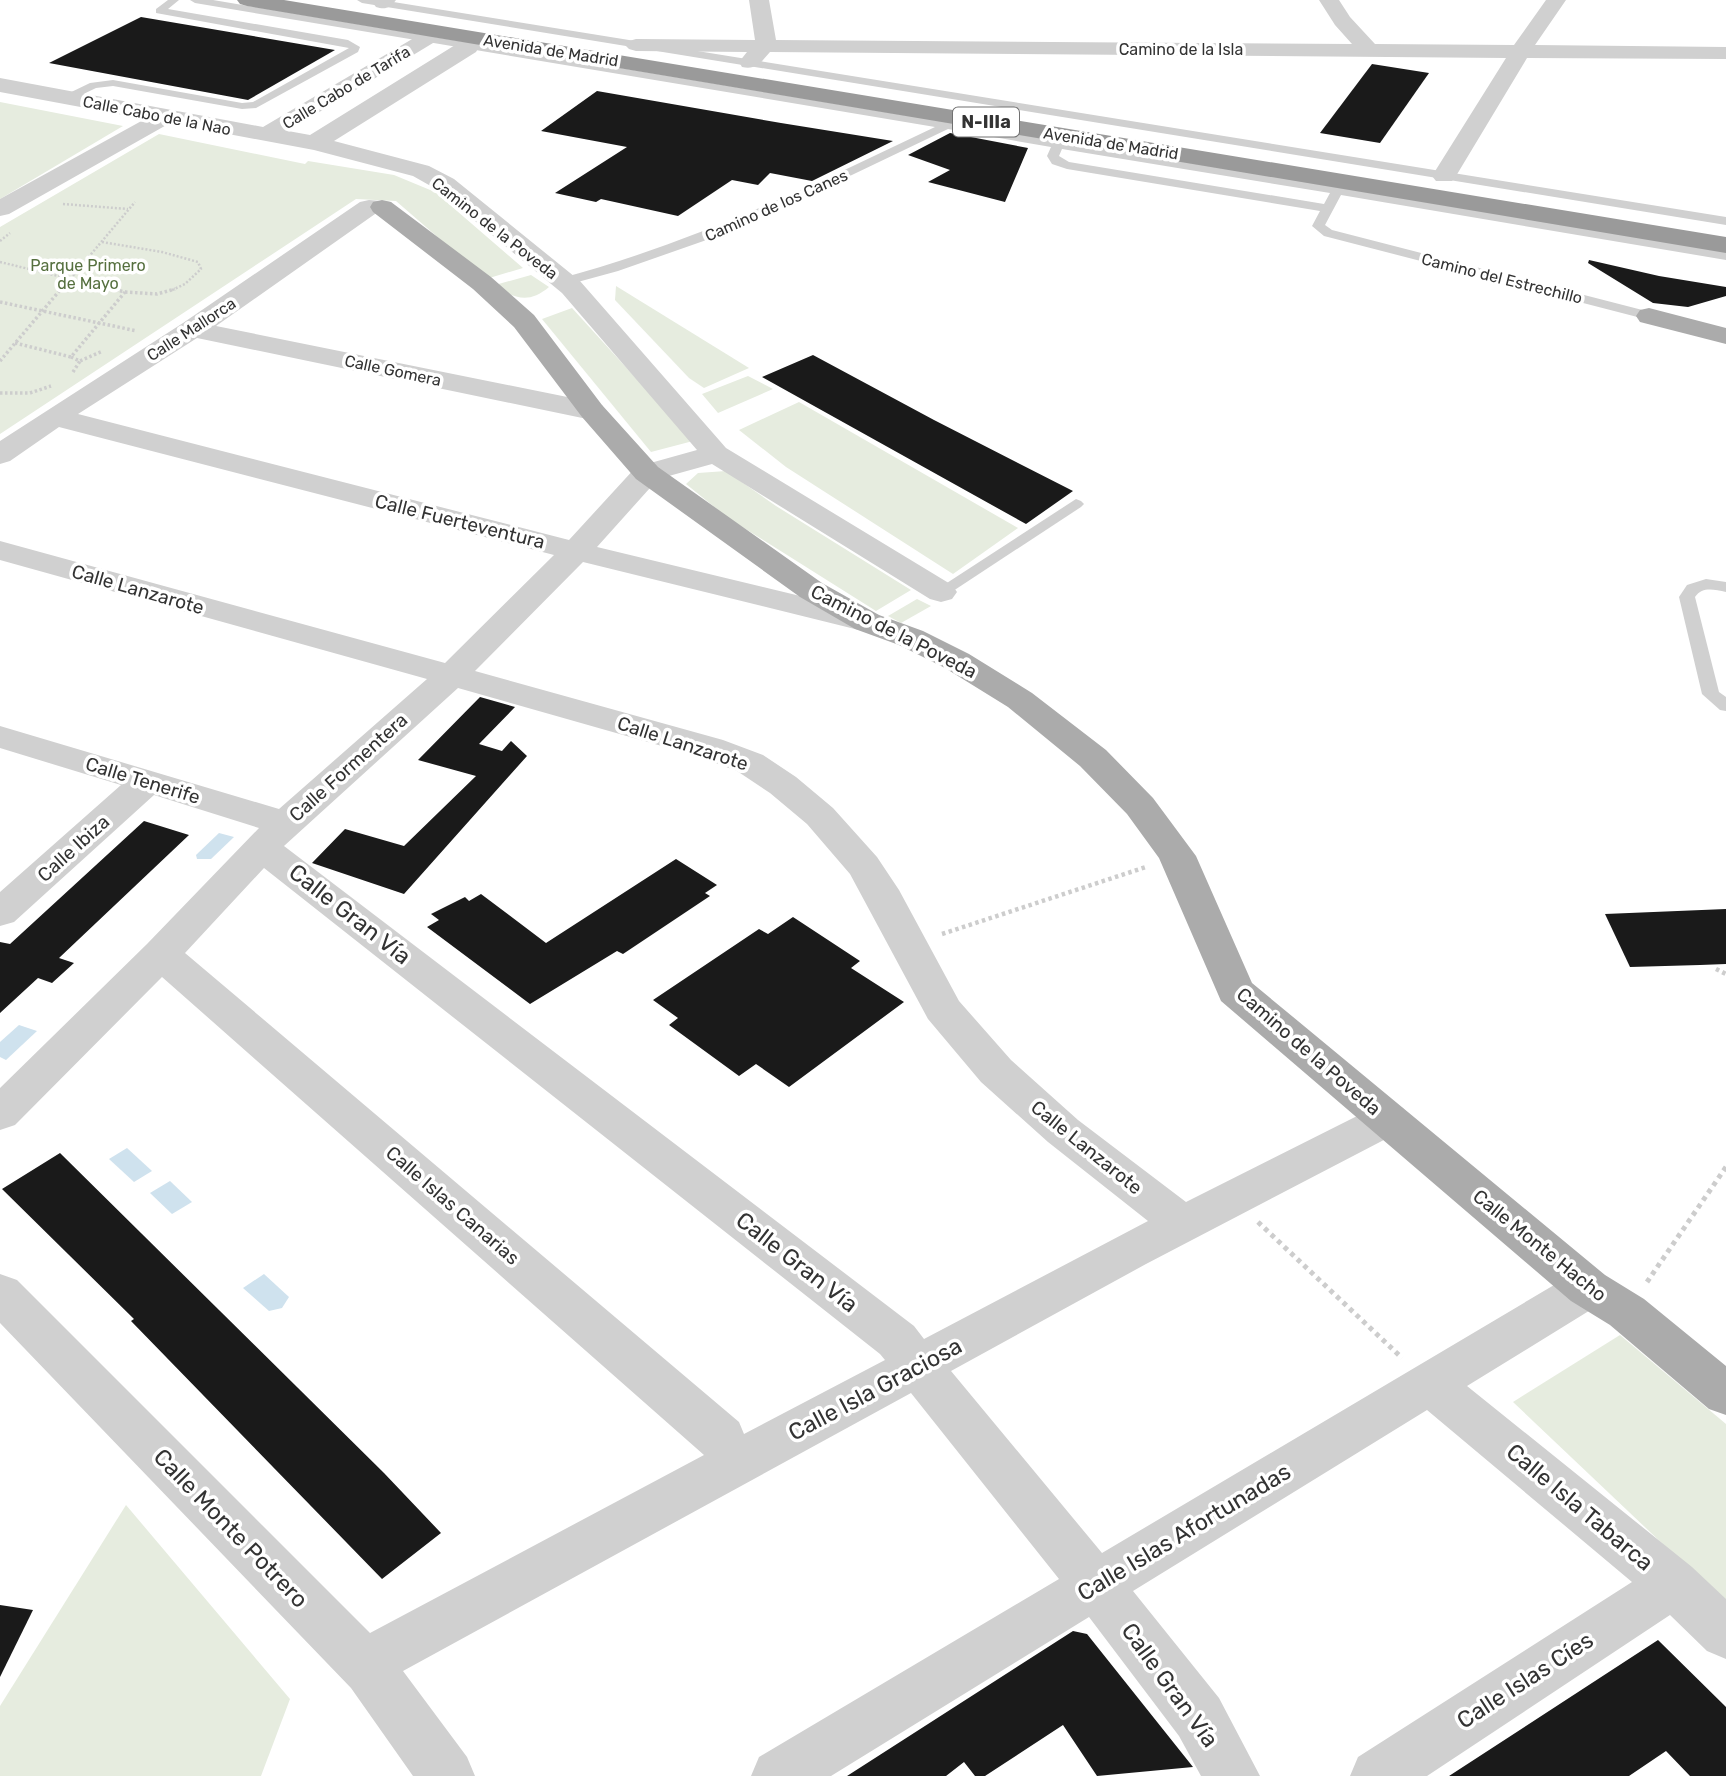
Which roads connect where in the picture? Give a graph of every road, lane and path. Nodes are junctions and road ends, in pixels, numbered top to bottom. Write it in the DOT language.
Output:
graph roads {
  1 [pos="174,0"];
  2 [pos="195,0"];
  3 [pos="247,0"];
  4 [pos="307,0"];
  5 [pos="759,0"];
  6 [pos="1329,0"];
  7 [pos="1556,0"];
  8 [pos="377,1"];
  9 [pos="426,39"];
  10 [pos="766,44"];
  11 [pos="636,45"];
  12 [pos="468,47"];
  13 [pos="1368,49"];
  14 [pos="1520,52"];
  15 [pos="1726,53"];
  16 [pos="749,64"];
  17 [pos="0,85"];
  18 [pos="68,98"];
  19 [pos="166,116"];
  20 [pos="944,127"];
  21 [pos="265,135"];
  22 [pos="314,143"];
  23 [pos="1058,145"];
  24 [pos="1444,176"];
  25 [pos="1337,191"];
  26 [pos="135,202"];
  27 [pos="10,203"];
  28 [pos="382,207"];
  29 [pos="1327,208"];
  30 [pos="129,209"];
  31 [pos="1726,221"];
  32 [pos="1726,233"];
  33 [pos="102,242"];
  34 [pos="1726,245"];
  35 [pos="1726,256"];
  36 [pos="0,262"];
  37 [pos="70,279"];
  38 [pos="563,282"];
  39 [pos="124,292"];
  40 [pos="0,302"];
  41 [pos="44,309"];
  42 [pos="1649,316"];
  43 [pos="99,322"];
  44 [pos="184,335"];
  45 [pos="1726,336"];
  46 [pos="15,344"];
  47 [pos="0,361"];
  48 [pos="80,361"];
  49 [pos="72,374"];
  50 [pos="55,384"];
  51 [pos="0,393"];
  52 [pos="592,411"];
  53 [pos="54,416"];
  54 [pos="716,454"];
  55 [pos="0,455"];
  56 [pos="647,473"];
  57 [pos="1076,505"];
  58 [pos="0,550"];
  59 [pos="576,551"];
  60 [pos="1726,587"];
  61 [pos="941,592"];
  62 [pos="867,622"];
  63 [pos="451,676"];
  64 [pos="1726,706"];
  65 [pos="0,737"];
  66 [pos="147,782"];
  67 [pos="273,836"];
  68 [pos="1177,856"];
  69 [pos="0,914"];
  70 [pos="907,945"];
  71 [pos="161,954"];
  72 [pos="1716,969"];
  73 [pos="1726,974"];
  74 [pos="0,1114"];
  75 [pos="1388,1119"];
  76 [pos="1726,1167"];
  77 [pos="1232,1198"];
  78 [pos="1182,1224"];
  79 [pos="0,1293"];
  80 [pos="1608,1300"];
  81 [pos="918,1366"];
  82 [pos="1430,1384"];
  83 [pos="1726,1395"];
  84 [pos="734,1465"];
  85 [pos="1096,1584"];
  86 [pos="1673,1584"];
  87 [pos="1726,1634"];
  88 [pos="364,1664"];
  89 [pos="447,1776"];
  90 [pos="779,1776"];
  91 [pos="1232,1776"];
  92 [pos="1378,1776"];
  1 -- 18 [label="lane"];
  2 -- 9 [label="lane"];
  3 -- 34 [label="highway, Avenida de Madrid / N-IIIa"];
  4 -- 32 [label="highway, Avenida de Madrid / N-IIIa"];
  5 -- 10 [label="street"];
  6 -- 13 [label="street"];
  7 -- 14 [label="street"];
  8 -- 11 [label="lane"];
  9 -- 12 [label="lane"];
  9 -- 21 [label="street, Calle Cabo de Tarifa"];
  10 -- 11 [label="street, Camino de la Isla"];
  10 -- 13 [label="street, Camino de la Isla"];
  10 -- 16 [label="street"];
  11 -- 16 [label="lane"];
  12 -- 20 [label="lane"];
  12 -- 22 [label="street, Calle Cabo de Tarifa"];
  13 -- 14 [label="street, Camino de la Isla"];
  14 -- 15 [label="street, Camino de la Isla"];
  14 -- 24 [label="street"];
  16 -- 24 [label="lane"];
  17 -- 18 [label="street, Calle Cabo de la Nao"];
  18 -- 19 [label="street, Calle Cabo de la Nao"];
  19 -- 21 [label="street, Calle Cabo de la Nao"];
  19 -- 27 [label="street"];
  20 -- 23 [label="lane"];
  20 -- 38 [label="lane, Camino de los Canes"];
  21 -- 22 [label="street, Calle Cabo de la Nao"];
  22 -- 38 [label="street, Camino de la Poveda"];
  23 -- 25 [label="lane"];
  23 -- 29 [label="lane"];
  24 -- 31 [label="lane"];
  25 -- 29 [label="lane"];
  25 -- 35 [label="lane"];
  26 -- 30 [label="path"];
  27 -- 30 [label="path"];
  28 -- 44 [label="street, Calle Mallorca"];
  28 -- 52 [label="main road, Camino de la Poveda"];
  29 -- 42 [label="lane, Camino del Estrechillo"];
  30 -- 33 [label="path"];
  33 -- 37 [label="path"];
  33 -- 39 [label="path"];
  36 -- 37 [label="path"];
  37 -- 39 [label="path"];
  37 -- 41 [label="path"];
  38 -- 54 [label="street, Camino de la Poveda"];
  39 -- 43 [label="path"];
  40 -- 41 [label="path"];
  41 -- 43 [label="path"];
  41 -- 46 [label="path"];
  42 -- 45 [label="main road, Camino del Estrechillo"];
  43 -- 44 [label="path"];
  43 -- 46 [label="path"];
  44 -- 52 [label="street, Calle Gomera"];
  44 -- 53 [label="street, Calle Mallorca"];
  46 -- 47 [label="path"];
  48 -- 49 [label="path"];
  50 -- 51 [label="path"];
  52 -- 56 [label="main road, Camino de la Poveda"];
  53 -- 55 [label="street, Calle Mallorca"];
  53 -- 59 [label="street, Calle Fuerteventura"];
  54 -- 56 [label="street"];
  54 -- 61 [label="street, Camino de la Poveda"];
  56 -- 59 [label="street, Calle Formentera"];
  56 -- 62 [label="main road, Camino de la Poveda"];
  57 -- 61 [label="lane"];
  58 -- 63 [label="street, Calle Lanzarote"];
  59 -- 62 [label="street, Calle Fuerteventura"];
  59 -- 63 [label="street, Calle Formentera"];
  60 -- 64 [label="lane"];
  62 -- 68 [label="main road, Camino de la Poveda"];
  63 -- 67 [label="street, Calle Formentera"];
  63 -- 70 [label="street, Calle Lanzarote"];
  65 -- 66 [label="street, Calle Tenerife"];
  66 -- 67 [label="street, Calle Tenerife"];
  66 -- 69 [label="street, Calle Ibiza"];
  67 -- 71 [label="street, Calle Formentera"];
  67 -- 81 [label="street, Calle Gran Vía"];
  68 -- 70 [label="path"];
  68 -- 75 [label="main road, Camino de la Poveda"];
  70 -- 78 [label="street, Calle Lanzarote"];
  71 -- 74 [label="street, Calle Formentera"];
  71 -- 84 [label="street, Calle Islas Canarias"];
  72 -- 73 [label="path"];
  75 -- 77 [label="street, Calle Isla Graciosa"];
  75 -- 80 [label="main road, Calle Monte Hacho"];
  76 -- 80 [label="path"];
  77 -- 78 [label="street, Calle Isla Graciosa"];
  77 -- 82 [label="path"];
  78 -- 81 [label="street, Calle Isla Graciosa"];
  79 -- 88 [label="street, Calle Monte Potrero"];
  80 -- 82 [label="street, Calle Islas Afortunadas"];
  80 -- 83 [label="main road, Calle Monte Hacho"];
  81 -- 84 [label="street, Calle Isla Graciosa"];
  81 -- 85 [label="street, Calle Gran Vía"];
  82 -- 85 [label="street, Calle Islas Afortunadas"];
  82 -- 86 [label="street, Calle Isla Tabarca"];
  84 -- 88 [label="street, Calle Isla Graciosa"];
  85 -- 90 [label="street, Calle Islas Afortunadas"];
  85 -- 91 [label="street, Calle Gran Vía"];
  86 -- 87 [label="street, Calle Isla Tabarca"];
  86 -- 92 [label="street, Calle Islas Cíes"];
  88 -- 89 [label="street, Calle Monte Potrero"];
}
